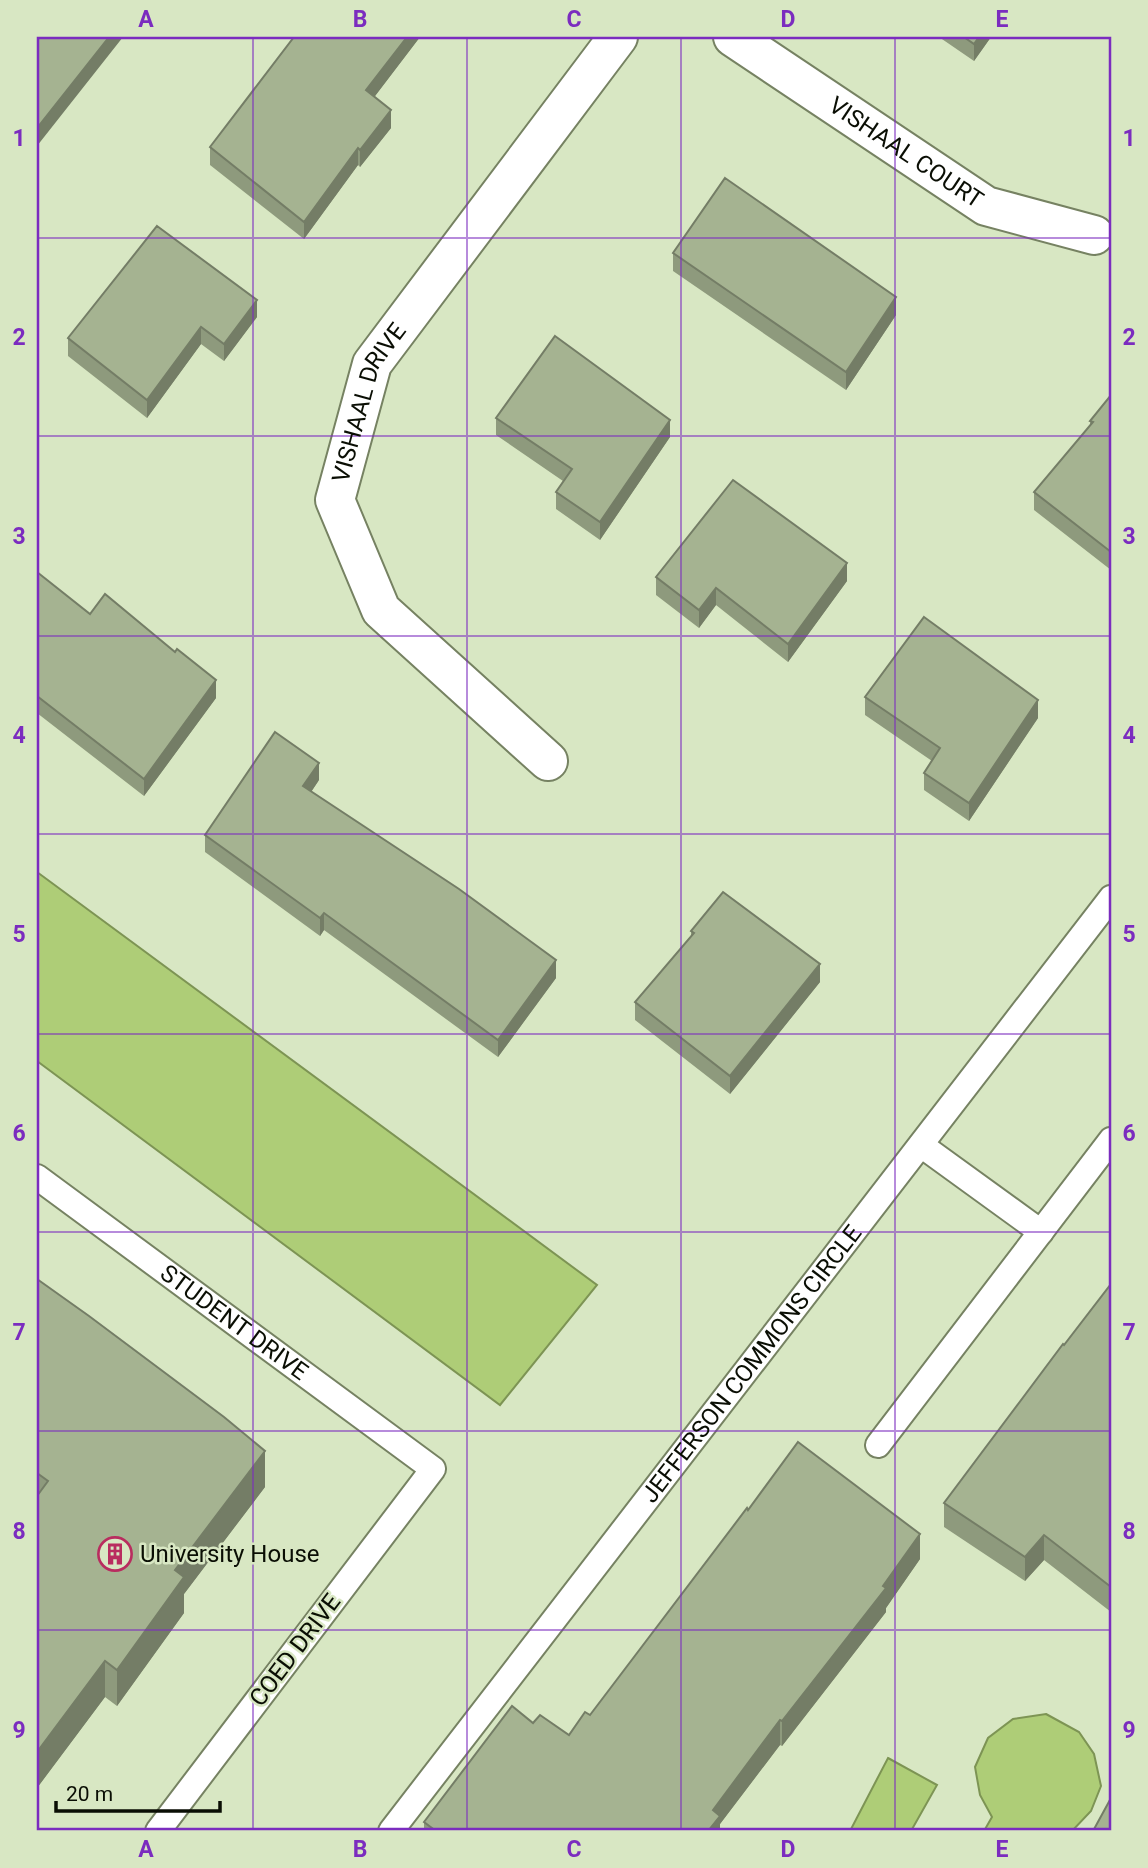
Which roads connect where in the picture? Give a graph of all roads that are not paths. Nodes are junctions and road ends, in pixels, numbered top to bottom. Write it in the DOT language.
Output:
graph roads {
  1 [pos="618,37"];
  2 [pos="733,37"];
  3 [pos="1094,235"];
  4 [pos="548,761"];
  5 [pos="1111,898"];
  6 [pos="1111,1140"];
  7 [pos="921,1145"];
  8 [pos="37,1177"];
  9 [pos="1041,1232"];
  10 [pos="878,1445"];
  11 [pos="433,1469"];
  12 [pos="158,1831"];
  13 [pos="391,1831"];
  1 -- 4 [label="street, VISHAAL DRIVE"];
  2 -- 3 [label="street, VISHAAL COURT"];
  5 -- 7 [label="lane, JEFFERSON COMMONS CIRCLE"];
  6 -- 9 [label="lane"];
  7 -- 9 [label="lane"];
  7 -- 13 [label="lane, JEFFERSON COMMONS CIRCLE"];
  8 -- 11 [label="lane, STUDENT DRIVE"];
  9 -- 10 [label="lane"];
  11 -- 12 [label="lane, COED DRIVE"];
}
